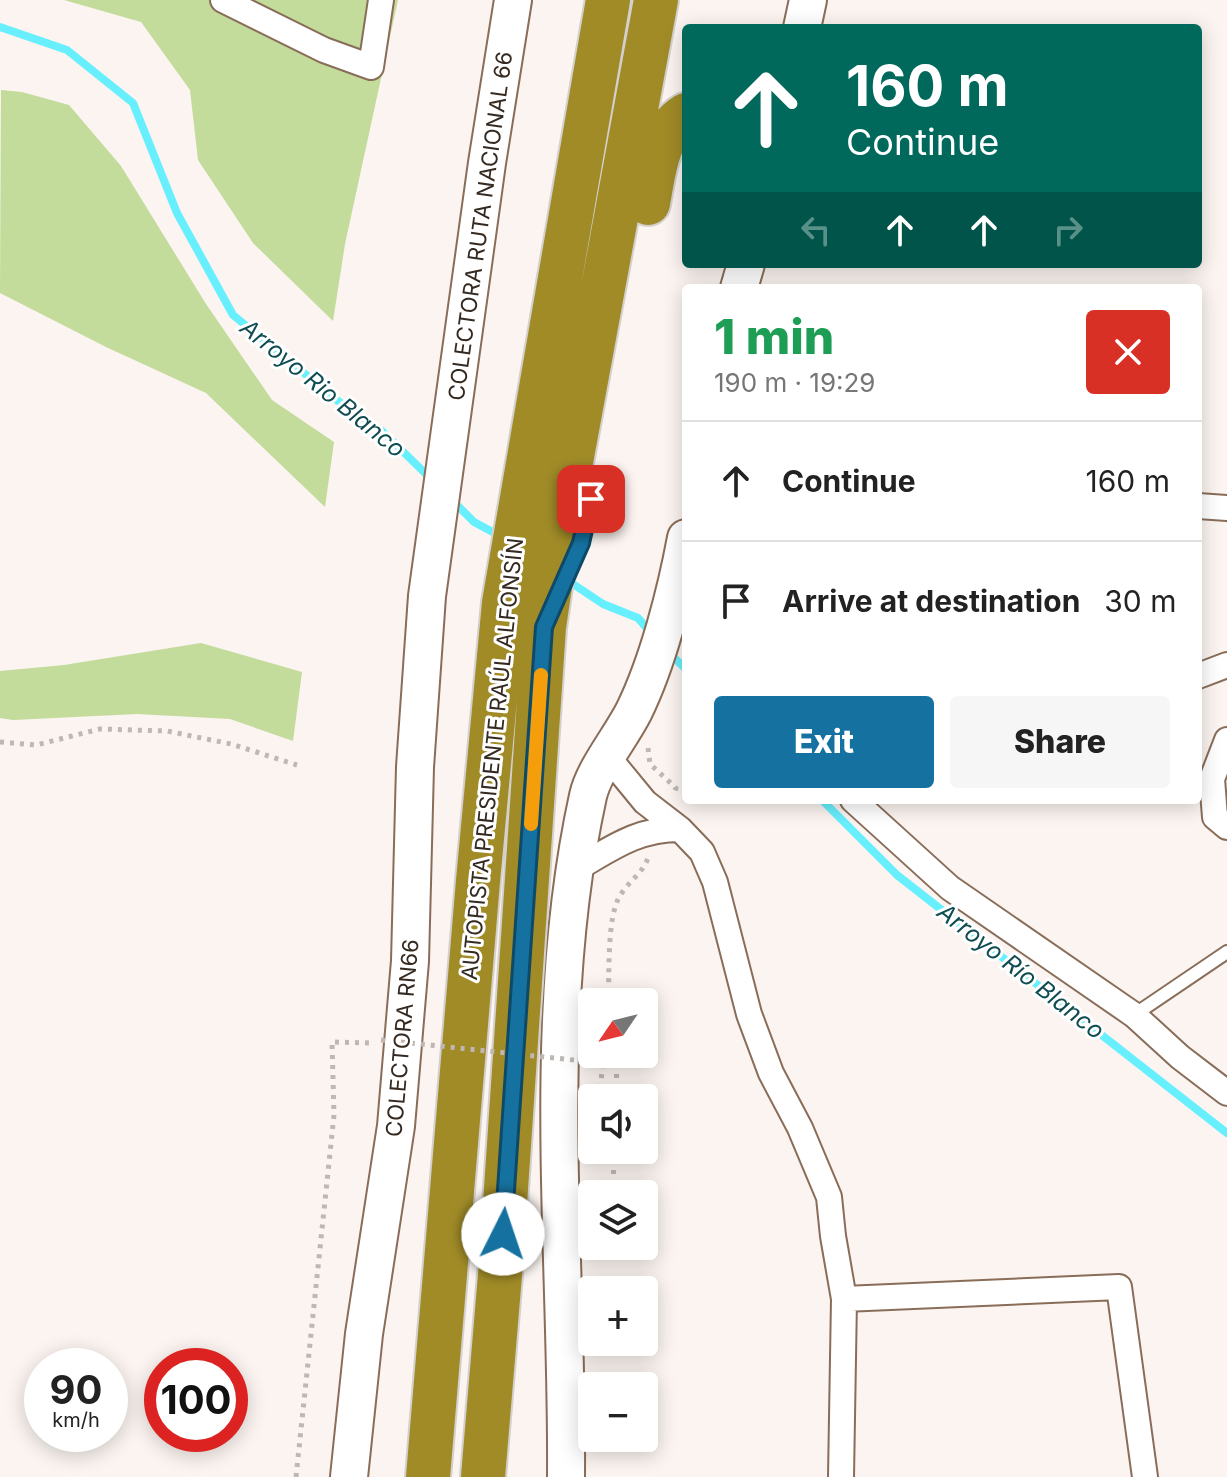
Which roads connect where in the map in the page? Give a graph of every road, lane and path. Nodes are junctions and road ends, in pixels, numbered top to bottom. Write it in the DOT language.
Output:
graph roads {
  1 [pos="223,0"];
  2 [pos="381,0"];
  3 [pos="513,0"];
  4 [pos="608,0"];
  5 [pos="656,0"];
  6 [pos="808,0"];
  7 [pos="803,24"];
  8 [pos="682,117"];
  9 [pos="1202,506"];
  10 [pos="1227,508"];
  11 [pos="551,535"];
  12 [pos="682,560"];
  13 [pos="427,596"];
  14 [pos="1227,740"];
  15 [pos="0,742"];
  16 [pos="608,757"];
  17 [pos="297,765"];
  18 [pos="857,804"];
  19 [pos="1227,827"];
  20 [pos="680,829"];
  21 [pos="599,856"];
  22 [pos="1227,952"];
  23 [pos="1134,1015"];
  24 [pos="381,1040"];
  25 [pos="332,1042"];
  26 [pos="578,1060"];
  27 [pos="1227,1093"];
  28 [pos="844,1299"];
  29 [pos="296,1477"];
  30 [pos="349,1477"];
  31 [pos="428,1477"];
  32 [pos="483,1477"];
  33 [pos="566,1477"];
  34 [pos="841,1477"];
  35 [pos="1145,1477"];
  1 -- 2 [label="street"];
  3 -- 13 [label="street, COLECTORA RUTA NACIONAL 66"];
  4 -- 11 [label="highway, AUTOPISTA PRESIDENTE RAÚL ALFONSÍN"];
  5 -- 11 [label="highway, AUTOPISTA PRESIDENTE RAÚL ALFONSÍN"];
  6 -- 7 [label="street"];
  8 -- 11 [label="highway"];
  9 -- 10 [label="street"];
  11 -- 31 [label="highway, AUTOPISTA PRESIDENTE RAÚL ALFONSÍN"];
  11 -- 32 [label="highway, AUTOPISTA PRESIDENTE RAÚL ALFONSÍN"];
  12 -- 16 [label="street"];
  13 -- 30 [label="street, COLECTORA RN66"];
  14 -- 19 [label="street"];
  15 -- 17 [label="path"];
  16 -- 20 [label="street"];
  16 -- 21 [label="street"];
  18 -- 23 [label="street"];
  20 -- 21 [label="street"];
  20 -- 28 [label="street"];
  21 -- 33 [label="street"];
  22 -- 23 [label="lane"];
  23 -- 27 [label="street"];
  24 -- 26 [label="path, bridge"];
  25 -- 29 [label="path"];
  28 -- 34 [label="street"];
  28 -- 35 [label="street"];
}
